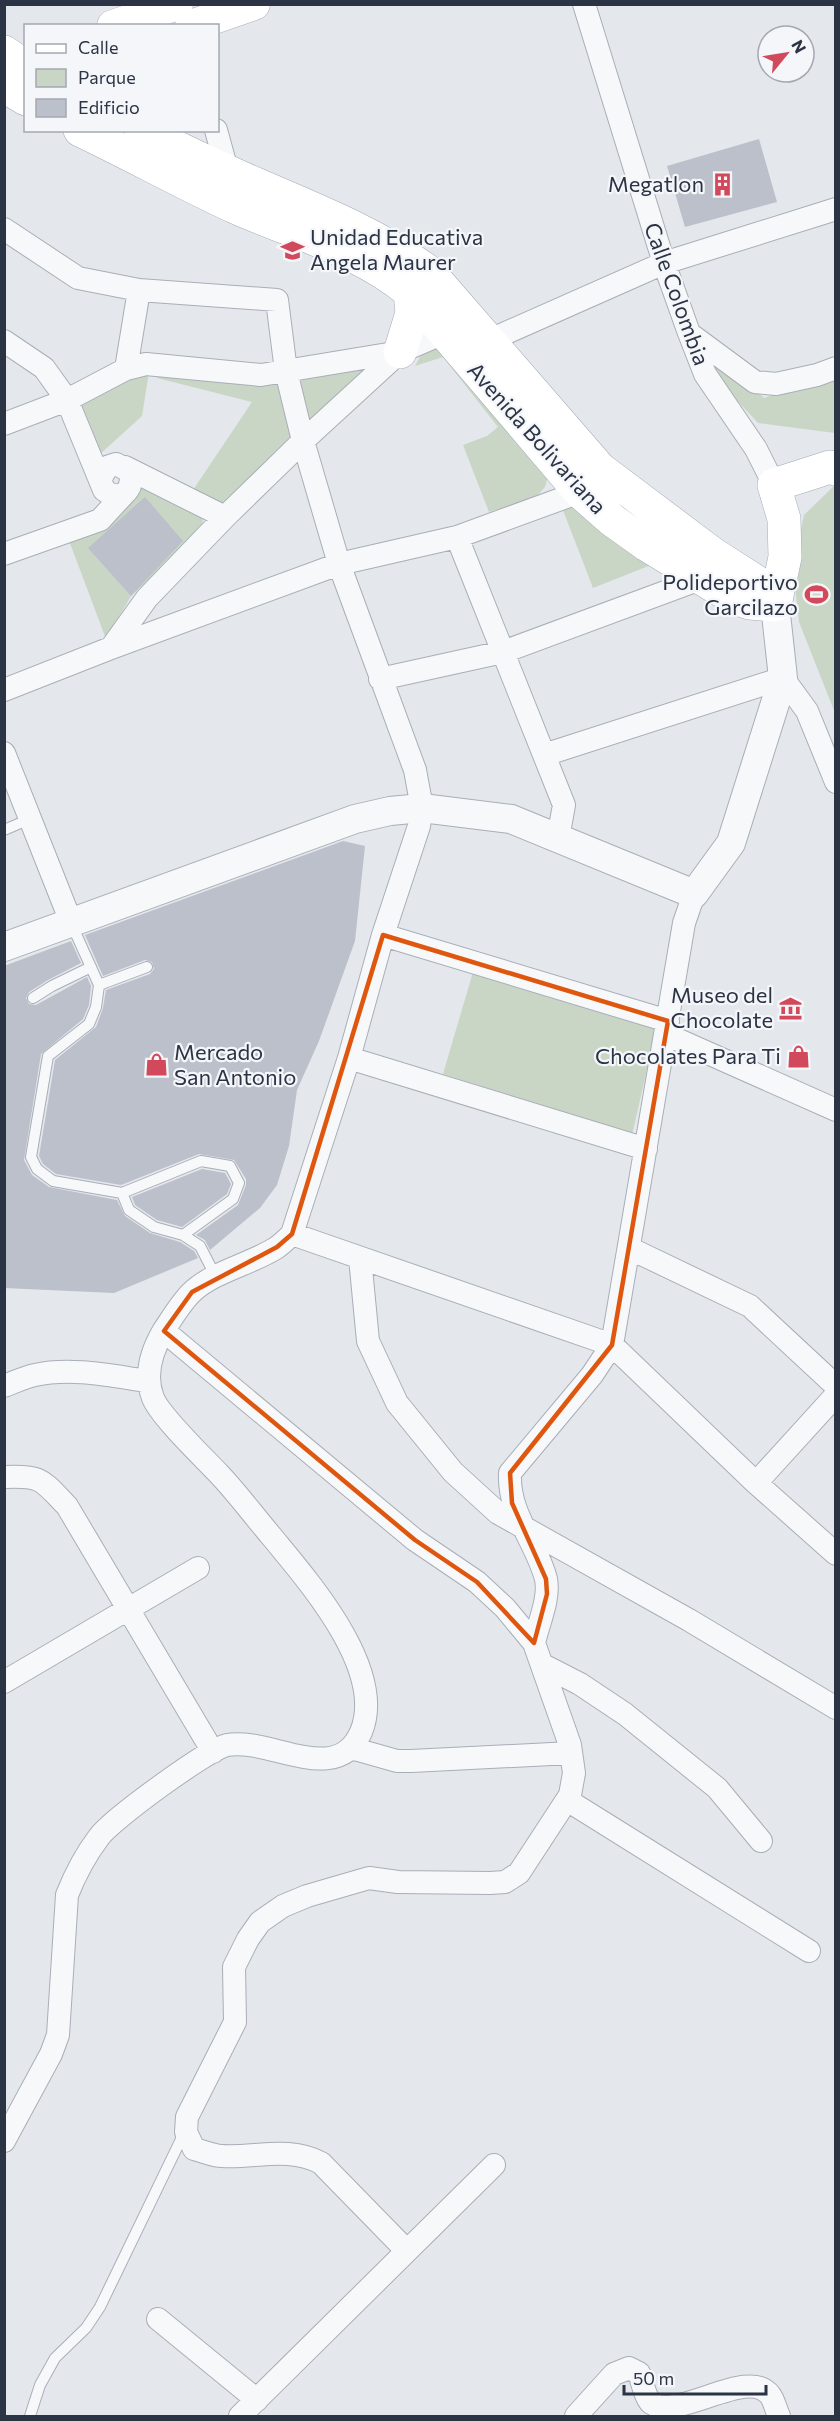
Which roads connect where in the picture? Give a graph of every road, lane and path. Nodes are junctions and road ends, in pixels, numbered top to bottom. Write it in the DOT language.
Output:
graph roads {
  1 [pos="254,4"];
  2 [pos="584,4"];
  3 [pos="176,5"];
  4 [pos="119,24"];
  5 [pos="183,24"];
  6 [pos="197,24"];
  7 [pos="15,66"];
  8 [pos="24,93"];
  9 [pos="84,132"];
  10 [pos="145,132"];
  11 [pos="217,132"];
  12 [pos="229,172"];
  13 [pos="236,207"];
  14 [pos="836,209"];
  15 [pos="4,229"];
  16 [pos="664,263"];
  17 [pos="139,290"];
  18 [pos="410,292"];
  19 [pos="444,333"];
  20 [pos="689,333"];
  21 [pos="490,340"];
  22 [pos="4,341"];
  23 [pos="400,352"];
  24 [pos="836,368"];
  25 [pos="126,369"];
  26 [pos="286,371"];
  27 [pos="67,400"];
  28 [pos="4,424"];
  29 [pos="303,441"];
  30 [pos="836,468"];
  31 [pos="590,481"];
  32 [pos="119,483"];
  33 [pos="774,485"];
  34 [pos="225,517"];
  35 [pos="457,537"];
  36 [pos="4,554"];
  37 [pos="339,564"];
  38 [pos="708,566"];
  39 [pos="774,605"];
  40 [pos="111,648"];
  41 [pos="503,652"];
  42 [pos="783,678"];
  43 [pos="380,679"];
  44 [pos="4,690"];
  45 [pos="4,753"];
  46 [pos="544,755"];
  47 [pos="836,782"];
  48 [pos="422,808"];
  49 [pos="30,819"];
  50 [pos="4,830"];
  51 [pos="558,838"];
  52 [pos="694,894"];
  53 [pos="71,922"];
  54 [pos="383,935"];
  55 [pos="4,947"];
  56 [pos="91,967"];
  57 [pos="147,968"];
  58 [pos="99,985"];
  59 [pos="33,998"];
  60 [pos="666,1027"];
  61 [pos="349,1058"];
  62 [pos="836,1110"];
  63 [pos="645,1149"];
  64 [pos="122,1193"];
  65 [pos="292,1234"];
  66 [pos="183,1235"];
  67 [pos="628,1248"];
  68 [pos="360,1258"];
  69 [pos="216,1277"];
  70 [pos="164,1331"];
  71 [pos="612,1345"];
  72 [pos="148,1381"];
  73 [pos="4,1386"];
  74 [pos="836,1386"];
  75 [pos="836,1395"];
  76 [pos="4,1478"];
  77 [pos="756,1483"];
  78 [pos="523,1526"];
  79 [pos="836,1554"];
  80 [pos="198,1568"];
  81 [pos="128,1609"];
  82 [pos="534,1644"];
  83 [pos="543,1665"];
  84 [pos="4,1682"];
  85 [pos="836,1708"];
  86 [pos="351,1748"];
  87 [pos="213,1752"];
  88 [pos="571,1753"];
  89 [pos="567,1800"];
  90 [pos="761,1841"];
  91 [pos="809,1951"];
  92 [pos="186,2128"];
  93 [pos="4,2141"];
  94 [pos="494,2165"];
  95 [pos="407,2251"];
  96 [pos="158,2319"];
  97 [pos="257,2400"];
  98 [pos="30,2416"];
  99 [pos="240,2416"];
  100 [pos="576,2416"];
  101 [pos="779,2416"];
  1 -- 6 [label="main road"];
  2 -- 16 [label="street, Calle Colombia"];
  3 -- 4 [label="main road"];
  3 -- 5 [label="street"];
  7 -- 8 [label="main road"];
  9 -- 13 [label="main road, Avenida Bolivariana"];
  10 -- 12 [label="main road, Avenida Bolivariana"];
  11 -- 12 [label="street"];
  12 -- 13 [label="street"];
  12 -- 21 [label="main road, Avenida Bolivariana"];
  13 -- 18 [label="main road, Avenida Bolivariana"];
  14 -- 16 [label="street"];
  15 -- 17 [label="street"];
  16 -- 20 [label="street, Calle Colombia"];
  16 -- 21 [label="street"];
  17 -- 25 [label="street"];
  17 -- 26 [label="street"];
  18 -- 19 [label="main road, Avenida Bolivariana"];
  18 -- 23 [label="main road"];
  19 -- 21 [label="street"];
  19 -- 23 [label="street"];
  19 -- 31 [label="main road, Avenida Bolivariana"];
  20 -- 24 [label="street"];
  20 -- 33 [label="street, Calle Colombia"];
  21 -- 31 [label="main road, Avenida Bolivariana"];
  22 -- 27 [label="street"];
  23 -- 26 [label="street"];
  23 -- 29 [label="street"];
  25 -- 26 [label="street"];
  25 -- 27 [label="street"];
  26 -- 29 [label="street"];
  27 -- 28 [label="street"];
  27 -- 32 [label="street"];
  29 -- 34 [label="street"];
  29 -- 37 [label="street"];
  30 -- 33 [label="main road"];
  31 -- 35 [label="street"];
  31 -- 38 [label="main road, Avenida Bolivariana"];
  32 -- 34 [label="street"];
  32 -- 36 [label="street"];
  33 -- 39 [label="main road, Calle Colombia"];
  34 -- 40 [label="street"];
  35 -- 37 [label="street"];
  35 -- 41 [label="street"];
  37 -- 40 [label="street"];
  37 -- 43 [label="street"];
  38 -- 39 [label="main road, Avenida Bolivariana"];
  38 -- 41 [label="street"];
  39 -- 42 [label="street, Calle Colombia"];
  40 -- 44 [label="street"];
  41 -- 43 [label="street"];
  41 -- 46 [label="street"];
  42 -- 46 [label="street"];
  42 -- 47 [label="street"];
  42 -- 52 [label="street"];
  43 -- 48 [label="street"];
  45 -- 49 [label="street"];
  46 -- 51 [label="street"];
  48 -- 51 [label="street"];
  48 -- 53 [label="street"];
  48 -- 54 [label="street"];
  49 -- 50 [label="lane"];
  49 -- 53 [label="street"];
  51 -- 52 [label="street"];
  52 -- 60 [label="street"];
  53 -- 55 [label="street"];
  53 -- 56 [label="lane"];
  54 -- 60 [label="street"];
  54 -- 61 [label="street"];
  56 -- 58 [label="lane"];
  56 -- 59 [label="lane"];
  57 -- 58 [label="lane"];
  58 -- 64 [label="lane"];
  60 -- 62 [label="street"];
  60 -- 63 [label="street"];
  61 -- 63 [label="street"];
  61 -- 65 [label="street"];
  63 -- 67 [label="street"];
  64 -- 66 [label="lane"];
  64 -- 66 [label="lane"];
  65 -- 68 [label="street"];
  65 -- 69 [label="street"];
  66 -- 69 [label="lane"];
  67 -- 71 [label="street"];
  67 -- 74 [label="street"];
  68 -- 71 [label="street"];
  68 -- 78 [label="street"];
  69 -- 70 [label="street"];
  70 -- 72 [label="street"];
  70 -- 82 [label="street"];
  71 -- 77 [label="street"];
  71 -- 78 [label="street"];
  72 -- 73 [label="street"];
  72 -- 86 [label="street"];
  75 -- 77 [label="street"];
  76 -- 81 [label="street"];
  77 -- 79 [label="street"];
  78 -- 82 [label="street"];
  78 -- 85 [label="street"];
  80 -- 81 [label="street"];
  81 -- 84 [label="street"];
  81 -- 87 [label="street"];
  82 -- 83 [label="street"];
  83 -- 88 [label="street"];
  83 -- 90 [label="street"];
  86 -- 87 [label="street"];
  86 -- 88 [label="street"];
  87 -- 93 [label="street"];
  88 -- 89 [label="street"];
  89 -- 91 [label="street"];
  89 -- 92 [label="street"];
  92 -- 95 [label="street"];
  92 -- 98 [label="lane"];
  94 -- 95 [label="street"];
  95 -- 97 [label="street"];
  96 -- 97 [label="street"];
  97 -- 99 [label="street"];
  100 -- 101 [label="street"];
}
